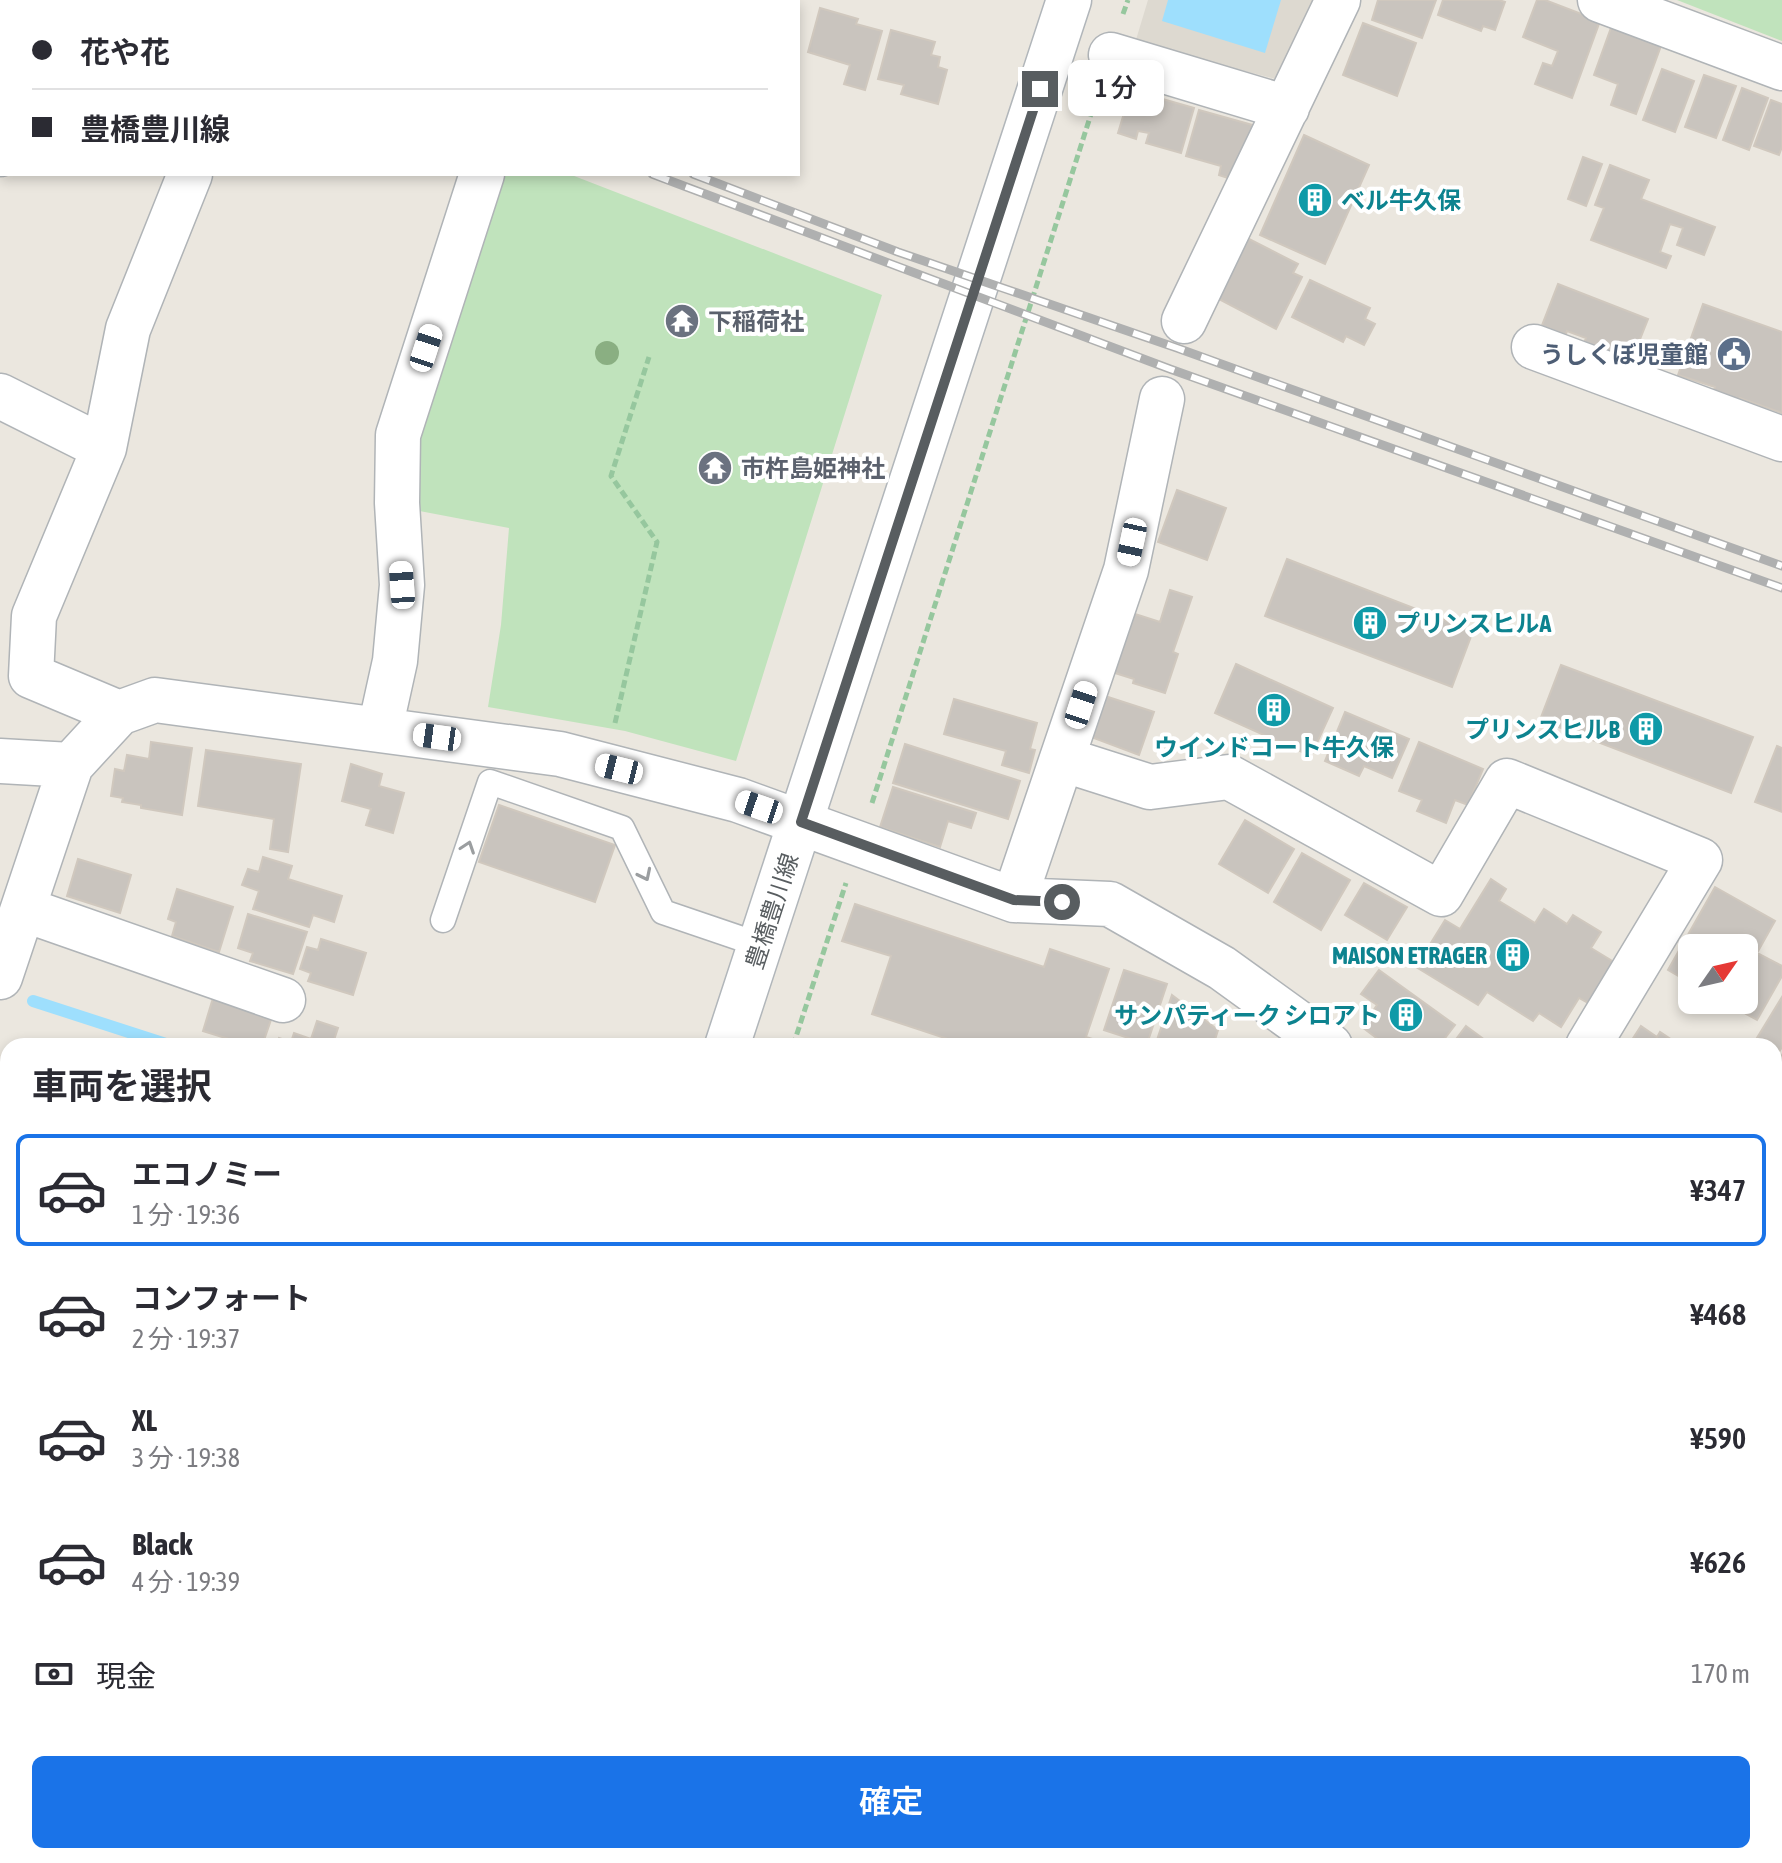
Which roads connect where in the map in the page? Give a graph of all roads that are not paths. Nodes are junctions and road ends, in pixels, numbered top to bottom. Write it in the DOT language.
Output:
graph roads {
  1 [pos="1069,0"];
  2 [pos="1338,0"];
  3 [pos="1600,0"];
  4 [pos="1111,55"];
  5 [pos="1782,68"];
  6 [pos="1287,108"];
  7 [pos="189,176"];
  8 [pos="481,176"];
  9 [pos="1184,321"];
  10 [pos="1534,347"];
  11 [pos="0,396"];
  12 [pos="1162,399"];
  13 [pos="1782,439"];
  14 [pos="104,448"];
  15 [pos="119,713"];
  16 [pos="380,729"];
  17 [pos="1062,759"];
  18 [pos="0,761"];
  19 [pos="71,765"];
  20 [pos="801,822"];
  21 [pos="1014,900"];
  22 [pos="23,909"];
  23 [pos="443,920"];
  24 [pos="760,945"];
  25 [pos="0,977"];
  26 [pos="283,1000"];
  27 [pos="730,1038"];
  28 [pos="1319,1038"];
  29 [pos="1593,1038"];
  1 -- 20 [label="street, 豊橋豊川線"];
  2 -- 6 [label="street"];
  3 -- 5 [label="street"];
  4 -- 6 [label="street"];
  6 -- 9 [label="street"];
  7 -- 14 [label="street"];
  8 -- 16 [label="street"];
  10 -- 13 [label="street"];
  11 -- 14 [label="street"];
  12 -- 17 [label="street"];
  14 -- 15 [label="street"];
  15 -- 16 [label="street"];
  15 -- 19 [label="street"];
  16 -- 20 [label="street"];
  17 -- 21 [label="street"];
  17 -- 29 [label="street"];
  18 -- 19 [label="street"];
  19 -- 22 [label="street"];
  20 -- 21 [label="street"];
  20 -- 24 [label="street, 豊橋豊川線"];
  21 -- 28 [label="street"];
  22 -- 25 [label="street"];
  22 -- 26 [label="street"];
  23 -- 24 [label="lane, one-way"];
  24 -- 27 [label="street, 豊橋豊川線"];
}
